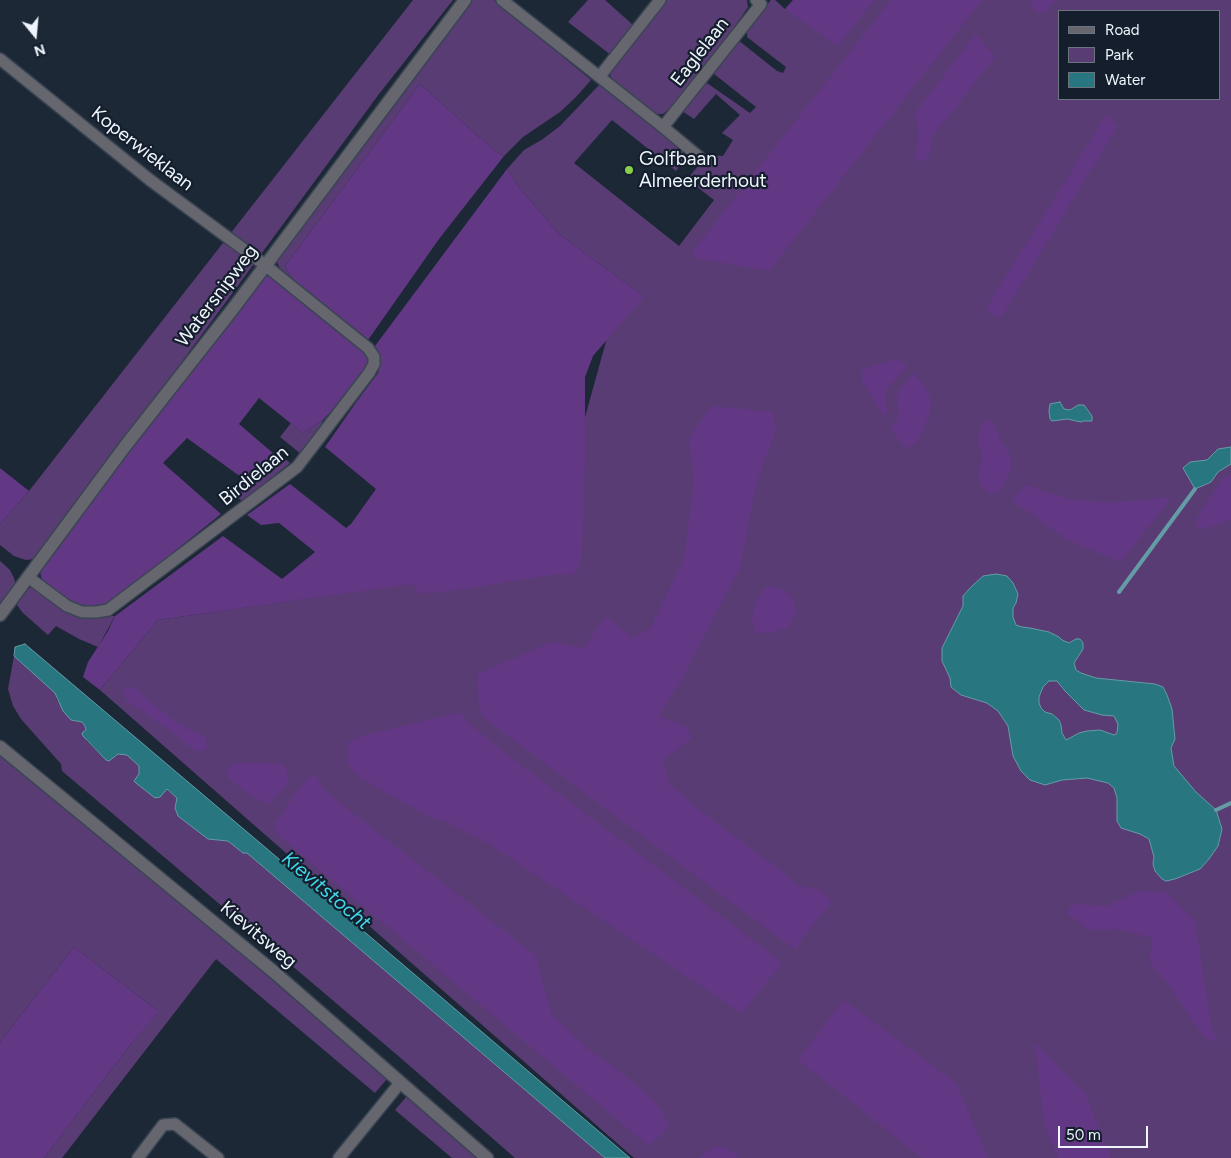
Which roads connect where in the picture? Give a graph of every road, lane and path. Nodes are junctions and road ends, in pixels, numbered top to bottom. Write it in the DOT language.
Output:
graph roads {
  1 [pos="465,0"];
  2 [pos="502,0"];
  3 [pos="660,0"];
  4 [pos="756,0"];
  5 [pos="0,58"];
  6 [pos="600,76"];
  7 [pos="663,127"];
  8 [pos="698,157"];
  9 [pos="265,265"];
  10 [pos="28,577"];
  11 [pos="0,615"];
  12 [pos="0,747"];
  13 [pos="400,1083"];
  14 [pos="138,1158"];
  15 [pos="218,1158"];
  16 [pos="339,1158"];
  17 [pos="487,1158"];
  1 -- 9 [label="street, Watersnipweg"];
  2 -- 6 [label="street"];
  3 -- 6 [label="street"];
  4 -- 7 [label="street, Eaglelaan"];
  5 -- 9 [label="street, Koperwieklaan"];
  6 -- 7 [label="street"];
  7 -- 8 [label="street"];
  9 -- 10 [label="street, Watersnipweg"];
  9 -- 10 [label="street, Birdielaan"];
  10 -- 11 [label="street, Watersnipweg"];
  12 -- 13 [label="street, Kievitsweg"];
  13 -- 16 [label="street"];
  13 -- 17 [label="street, Kievitsweg"];
  14 -- 15 [label="street"];
}
